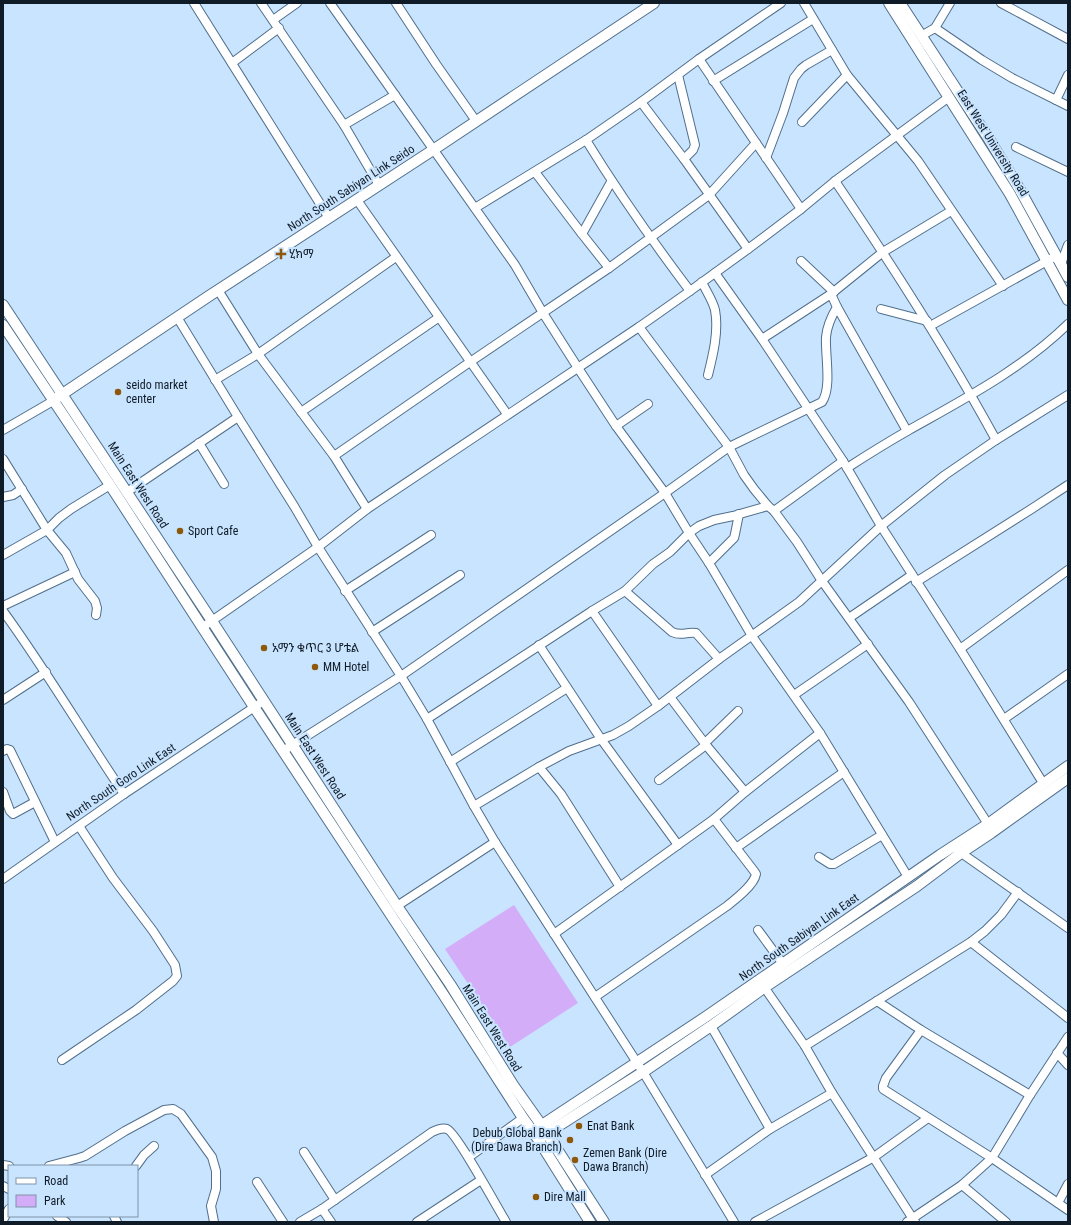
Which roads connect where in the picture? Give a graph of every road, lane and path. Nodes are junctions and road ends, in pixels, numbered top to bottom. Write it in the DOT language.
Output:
graph roads {
  1 [pos="194,3"];
  2 [pos="261,3"];
  3 [pos="297,3"];
  4 [pos="330,3"];
  5 [pos="396,3"];
  6 [pos="654,3"];
  7 [pos="781,3"];
  8 [pos="804,3"];
  9 [pos="889,3"];
  10 [pos="900,3"];
  11 [pos="950,3"];
  12 [pos="1001,3"];
  13 [pos="813,19"];
  14 [pos="273,20"];
  15 [pos="279,28"];
  16 [pos="935,28"];
  17 [pos="921,36"];
  18 [pos="1068,39"];
  19 [pos="832,50"];
  20 [pos="699,59"];
  21 [pos="232,63"];
  22 [pos="678,75"];
  23 [pos="847,75"];
  24 [pos="1068,75"];
  25 [pos="713,80"];
  26 [pos="395,95"];
  27 [pos="949,97"];
  28 [pos="1056,100"];
  29 [pos="641,102"];
  30 [pos="1068,106"];
  31 [pos="476,121"];
  32 [pos="802,122"];
  33 [pos="344,125"];
  34 [pos="897,135"];
  35 [pos="586,140"];
  36 [pos="756,144"];
  37 [pos="1016,147"];
  38 [pos="433,150"];
  39 [pos="766,158"];
  40 [pos="684,159"];
  41 [pos="535,172"];
  42 [pos="1068,172"];
  43 [pos="834,181"];
  44 [pos="611,182"];
  45 [pos="379,185"];
  46 [pos="709,195"];
  47 [pos="356,200"];
  48 [pos="475,208"];
  49 [pos="801,209"];
  50 [pos="951,211"];
  51 [pos="329,218"];
  52 [pos="582,234"];
  53 [pos="650,238"];
  54 [pos="1068,245"];
  55 [pos="748,249"];
  56 [pos="883,252"];
  57 [pos="396,257"];
  58 [pos="1058,260"];
  59 [pos="801,261"];
  60 [pos="1046,261"];
  61 [pos="609,268"];
  62 [pos="715,272"];
  63 [pos="1068,277"];
  64 [pos="702,282"];
  65 [pos="1003,286"];
  66 [pos="218,290"];
  67 [pos="690,291"];
  68 [pos="833,293"];
  69 [pos="1068,300"];
  70 [pos="3,305"];
  71 [pos="837,307"];
  72 [pos="881,309"];
  73 [pos="543,313"];
  74 [pos="177,317"];
  75 [pos="438,318"];
  76 [pos="928,323"];
  77 [pos="1068,324"];
  78 [pos="3,325"];
  79 [pos="639,327"];
  80 [pos="762,339"];
  81 [pos="258,354"];
  82 [pos="470,362"];
  83 [pos="578,368"];
  84 [pos="708,375"];
  85 [pos="215,380"];
  86 [pos="62,394"];
  87 [pos="972,395"];
  88 [pos="1068,395"];
  89 [pos="52,400"];
  90 [pos="648,404"];
  91 [pos="809,410"];
  92 [pos="301,412"];
  93 [pos="507,414"];
  94 [pos="238,417"];
  95 [pos="616,426"];
  96 [pos="3,430"];
  97 [pos="907,431"];
  98 [pos="996,440"];
  99 [pos="199,443"];
  100 [pos="729,447"];
  101 [pos="334,456"];
  102 [pos="3,459"];
  103 [pos="845,464"];
  104 [pos="224,484"];
  105 [pos="110,485"];
  106 [pos="1068,485"];
  107 [pos="22,489"];
  108 [pos="127,492"];
  109 [pos="665,493"];
  110 [pos="3,497"];
  111 [pos="771,508"];
  112 [pos="138,509"];
  113 [pos="367,509"];
  114 [pos="739,514"];
  115 [pos="129,515"];
  116 [pos="881,526"];
  117 [pos="47,530"];
  118 [pos="689,533"];
  119 [pos="431,535"];
  120 [pos="318,547"];
  121 [pos="3,555"];
  122 [pos="709,563"];
  123 [pos="1068,570"];
  124 [pos="75,572"];
  125 [pos="460,575"];
  126 [pos="914,578"];
  127 [pos="822,580"];
  128 [pos="625,590"];
  129 [pos="345,591"];
  130 [pos="3,606"];
  131 [pos="3,610"];
  132 [pos="592,611"];
  133 [pos="96,616"];
  134 [pos="849,618"];
  135 [pos="212,621"];
  136 [pos="203,627"];
  137 [pos="372,632"];
  138 [pos="752,636"];
  139 [pos="868,644"];
  140 [pos="539,646"];
  141 [pos="960,649"];
  142 [pos="719,659"];
  143 [pos="46,672"];
  144 [pos="1068,674"];
  145 [pos="401,676"];
  146 [pos="567,688"];
  147 [pos="794,695"];
  148 [pos="670,697"];
  149 [pos="3,700"];
  150 [pos="263,701"];
  151 [pos="658,706"];
  152 [pos="254,707"];
  153 [pos="738,710"];
  154 [pos="427,719"];
  155 [pos="1004,719"];
  156 [pos="820,733"];
  157 [pos="601,739"];
  158 [pos="292,744"];
  159 [pos="705,744"];
  160 [pos="3,751"];
  161 [pos="283,751"];
  162 [pos="450,762"];
  163 [pos="1068,766"];
  164 [pos="539,767"];
  165 [pos="844,772"];
  166 [pos="1068,778"];
  167 [pos="659,780"];
  168 [pos="1043,783"];
  169 [pos="3,792"];
  170 [pos="745,792"];
  171 [pos="124,794"];
  172 [pos="35,802"];
  173 [pos="474,806"];
  174 [pos="714,819"];
  175 [pos="988,824"];
  176 [pos="79,826"];
  177 [pos="882,835"];
  178 [pos="55,842"];
  179 [pos="495,842"];
  180 [pos="678,845"];
  181 [pos="736,848"];
  182 [pos="957,850"];
  183 [pos="819,857"];
  184 [pos="908,877"];
  185 [pos="3,878"];
  186 [pos="620,887"];
  187 [pos="1018,892"];
  188 [pos="385,896"];
  189 [pos="397,906"];
  190 [pos="1068,928"];
  191 [pos="758,930"];
  192 [pos="554,934"];
  193 [pos="418,937"];
  194 [pos="971,942"];
  195 [pos="409,943"];
  196 [pos="783,964"];
  197 [pos="762,984"];
  198 [pos="452,988"];
  199 [pos="443,994"];
  200 [pos="595,997"];
  201 [pos="877,1001"];
  202 [pos="1068,1018"];
  203 [pos="711,1026"];
  204 [pos="921,1030"];
  205 [pos="1068,1036"];
  206 [pos="805,1046"];
  207 [pos="1057,1053"];
  208 [pos="62,1060"];
  209 [pos="1068,1065"];
  210 [pos="640,1067"];
  211 [pos="508,1087"];
  212 [pos="832,1093"];
  213 [pos="1030,1095"];
  214 [pos="523,1118"];
  215 [pos="928,1118"];
  216 [pos="770,1129"];
  217 [pos="540,1132"];
  218 [pos="154,1146"];
  219 [pos="304,1152"];
  220 [pos="874,1156"];
  221 [pos="469,1157"];
  222 [pos="992,1158"];
  223 [pos="53,1165"];
  224 [pos="137,1165"];
  225 [pos="705,1175"];
  226 [pos="481,1180"];
  227 [pos="257,1182"];
  228 [pos="1068,1184"];
  229 [pos="962,1185"];
  230 [pos="335,1200"];
  231 [pos="1058,1203"];
  232 [pos="322,1209"];
  233 [pos="1068,1210"];
  234 [pos="8,1211"];
  235 [pos="3,1220"];
  236 [pos="912,1221"];
  237 [pos="214,1222"];
  238 [pos="283,1222"];
  239 [pos="300,1222"];
  240 [pos="331,1222"];
  241 [pos="417,1222"];
  242 [pos="506,1222"];
  243 [pos="590,1222"];
  244 [pos="604,1222"];
  245 [pos="734,1222"];
  246 [pos="755,1222"];
  247 [pos="1006,1222"];
  1 -- 21 [label="street"];
  2 -- 14 [label="street"];
  3 -- 14 [label="street"];
  4 -- 26 [label="street"];
  5 -- 31 [label="street"];
  6 -- 31 [label="main road, North South Sabiyan Link Seido"];
  7 -- 20 [label="street"];
  8 -- 13 [label="street"];
  9 -- 27 [label="main road, East West University Road"];
  10 -- 17 [label="main road, East West University Road"];
  11 -- 16 [label="street"];
  12 -- 18 [label="street"];
  13 -- 19 [label="street"];
  13 -- 25 [label="street"];
  14 -- 15 [label="street"];
  15 -- 21 [label="street"];
  15 -- 33 [label="street"];
  16 -- 17 [label="street"];
  16 -- 28 [label="street"];
  17 -- 58 [label="main road, East West University Road"];
  19 -- 23 [label="street"];
  19 -- 39 [label="street"];
  20 -- 22 [label="street"];
  20 -- 25 [label="street"];
  21 -- 51 [label="street"];
  22 -- 29 [label="street"];
  22 -- 40 [label="street"];
  23 -- 32 [label="street"];
  23 -- 34 [label="street"];
  24 -- 28 [label="street"];
  25 -- 36 [label="street"];
  26 -- 33 [label="street"];
  26 -- 38 [label="street"];
  27 -- 34 [label="street"];
  27 -- 60 [label="main road, East West University Road"];
  28 -- 30 [label="street"];
  29 -- 35 [label="street"];
  29 -- 40 [label="street"];
  31 -- 38 [label="main road, North South Sabiyan Link Seido"];
  33 -- 45 [label="street"];
  34 -- 43 [label="street"];
  34 -- 50 [label="street"];
  35 -- 41 [label="street"];
  35 -- 44 [label="street"];
  36 -- 39 [label="street"];
  36 -- 46 [label="street"];
  37 -- 42 [label="street"];
  38 -- 45 [label="main road, North South Sabiyan Link Seido"];
  38 -- 48 [label="street"];
  39 -- 49 [label="street"];
  40 -- 46 [label="street"];
  41 -- 48 [label="street"];
  41 -- 52 [label="street"];
  43 -- 49 [label="street"];
  43 -- 56 [label="street"];
  44 -- 52 [label="street"];
  44 -- 53 [label="street"];
  45 -- 47 [label="main road, North South Sabiyan Link Seido"];
  46 -- 53 [label="street"];
  46 -- 55 [label="street"];
  47 -- 51 [label="main road, North South Sabiyan Link Seido"];
  47 -- 57 [label="street"];
  48 -- 73 [label="street"];
  49 -- 55 [label="street"];
  50 -- 56 [label="street"];
  50 -- 65 [label="street"];
  51 -- 66 [label="main road, North South Sabiyan Link Seido"];
  52 -- 61 [label="street"];
  53 -- 61 [label="street"];
  53 -- 67 [label="street"];
  54 -- 58 [label="street"];
  55 -- 62 [label="street"];
  56 -- 68 [label="street"];
  56 -- 76 [label="street"];
  57 -- 75 [label="street"];
  57 -- 81 [label="street"];
  58 -- 60 [label="street"];
  58 -- 63 [label="main road, East West University Road"];
  59 -- 68 [label="street"];
  60 -- 65 [label="street"];
  60 -- 69 [label="main road, East West University Road"];
  61 -- 73 [label="street"];
  62 -- 64 [label="street"];
  62 -- 80 [label="street"];
  64 -- 67 [label="street"];
  64 -- 84 [label="street"];
  65 -- 76 [label="street"];
  66 -- 74 [label="main road, North South Sabiyan Link Seido"];
  66 -- 81 [label="street"];
  67 -- 79 [label="street"];
  68 -- 71 [label="street"];
  68 -- 80 [label="street"];
  70 -- 86 [label="main road, Main East West Road"];
  71 -- 91 [label="street"];
  71 -- 97 [label="street"];
  72 -- 76 [label="street"];
  73 -- 82 [label="street"];
  73 -- 83 [label="street"];
  74 -- 85 [label="street"];
  74 -- 86 [label="main road, North South Sabiyan Link Seido"];
  75 -- 82 [label="street"];
  75 -- 92 [label="street"];
  76 -- 87 [label="street"];
  77 -- 87 [label="street"];
  78 -- 89 [label="main road, Main East West Road"];
  79 -- 83 [label="street"];
  79 -- 100 [label="street"];
  80 -- 91 [label="street"];
  81 -- 85 [label="street"];
  81 -- 92 [label="street"];
  82 -- 93 [label="street"];
  82 -- 101 [label="street"];
  83 -- 93 [label="street"];
  83 -- 95 [label="street"];
  85 -- 94 [label="street"];
  86 -- 89 [label="main road, North South Sabiyan Link Seido"];
  86 -- 108 [label="main road, Main East West Road"];
  87 -- 97 [label="street"];
  87 -- 98 [label="street"];
  88 -- 98 [label="street"];
  89 -- 96 [label="street"];
  89 -- 105 [label="main road, Main East West Road"];
  90 -- 95 [label="street"];
  91 -- 100 [label="street"];
  91 -- 103 [label="street"];
  92 -- 101 [label="street"];
  93 -- 113 [label="street"];
  94 -- 99 [label="street"];
  94 -- 120 [label="street"];
  95 -- 109 [label="street"];
  97 -- 103 [label="street"];
  98 -- 116 [label="street"];
  99 -- 104 [label="street"];
  99 -- 108 [label="street"];
  100 -- 109 [label="street"];
  100 -- 111 [label="street"];
  101 -- 113 [label="street"];
  102 -- 107 [label="street"];
  103 -- 111 [label="street"];
  103 -- 116 [label="street"];
  105 -- 115 [label="main road, Main East West Road"];
  105 -- 117 [label="street"];
  106 -- 126 [label="street"];
  107 -- 110 [label="street"];
  107 -- 117 [label="street"];
  108 -- 112 [label="main road, Main East West Road"];
  109 -- 118 [label="street"];
  109 -- 145 [label="street"];
  111 -- 114 [label="street"];
  111 -- 127 [label="street"];
  112 -- 115 [label="main road"];
  112 -- 135 [label="main road, Main East West Road"];
  113 -- 120 [label="street"];
  114 -- 118 [label="street"];
  114 -- 122 [label="street"];
  115 -- 136 [label="main road, Main East West Road"];
  116 -- 126 [label="street"];
  116 -- 127 [label="street"];
  117 -- 121 [label="street"];
  117 -- 124 [label="street"];
  118 -- 122 [label="street"];
  118 -- 128 [label="street"];
  119 -- 129 [label="street"];
  120 -- 129 [label="street"];
  120 -- 135 [label="street"];
  122 -- 138 [label="street"];
  123 -- 141 [label="street"];
  124 -- 130 [label="street"];
  124 -- 133 [label="street"];
  125 -- 137 [label="street"];
  126 -- 134 [label="street"];
  126 -- 141 [label="street"];
  127 -- 134 [label="street"];
  127 -- 138 [label="street"];
  128 -- 132 [label="street"];
  128 -- 142 [label="street"];
  129 -- 137 [label="street"];
  131 -- 143 [label="street"];
  132 -- 140 [label="street"];
  132 -- 151 [label="street"];
  134 -- 139 [label="street"];
  135 -- 136 [label="street"];
  135 -- 150 [label="main road, Main East West Road"];
  136 -- 152 [label="main road, Main East West Road"];
  137 -- 145 [label="street"];
  138 -- 142 [label="street"];
  138 -- 147 [label="street"];
  139 -- 147 [label="street"];
  139 -- 175 [label="street"];
  140 -- 146 [label="street"];
  140 -- 154 [label="street"];
  141 -- 155 [label="street"];
  142 -- 148 [label="street"];
  143 -- 149 [label="street"];
  143 -- 171 [label="street"];
  144 -- 155 [label="street"];
  145 -- 154 [label="street"];
  145 -- 158 [label="street"];
  146 -- 157 [label="street"];
  146 -- 162 [label="street"];
  147 -- 156 [label="street"];
  148 -- 151 [label="street"];
  148 -- 159 [label="street"];
  150 -- 152 [label="street, North South Goro Link East"];
  150 -- 158 [label="main road, Main East West Road"];
  151 -- 157 [label="street"];
  152 -- 161 [label="main road, Main East West Road"];
  152 -- 171 [label="street, North South Goro Link East"];
  153 -- 159 [label="street"];
  154 -- 162 [label="street"];
  155 -- 168 [label="street"];
  156 -- 165 [label="street"];
  156 -- 170 [label="street"];
  157 -- 164 [label="street"];
  157 -- 180 [label="street"];
  158 -- 161 [label="street"];
  158 -- 188 [label="main road, Main East West Road"];
  159 -- 167 [label="street"];
  159 -- 170 [label="street"];
  160 -- 172 [label="street"];
  161 -- 188 [label="main road, Main East West Road"];
  162 -- 173 [label="street"];
  163 -- 168 [label="main road, North South Sabiyan Link East"];
  164 -- 173 [label="street"];
  164 -- 186 [label="street"];
  165 -- 177 [label="street"];
  165 -- 181 [label="street"];
  166 -- 182 [label="main road, North South Sabiyan Link East"];
  168 -- 175 [label="main road, North South Sabiyan Link East"];
  169 -- 172 [label="street"];
  170 -- 174 [label="street"];
  171 -- 176 [label="street, North South Goro Link East"];
  172 -- 178 [label="street"];
  173 -- 179 [label="street"];
  174 -- 180 [label="street"];
  174 -- 181 [label="street"];
  175 -- 182 [label="main road, North South Sabiyan Link East"];
  176 -- 178 [label="street, North South Goro Link East"];
  176 -- 208 [label="street"];
  177 -- 183 [label="street"];
  177 -- 184 [label="street"];
  178 -- 185 [label="street, North South Goro Link East"];
  179 -- 189 [label="street"];
  179 -- 192 [label="street"];
  180 -- 186 [label="street"];
  181 -- 200 [label="street"];
  182 -- 184 [label="main road, North South Sabiyan Link East"];
  182 -- 187 [label="street"];
  182 -- 197 [label="main road, North South Sabiyan Link East"];
  184 -- 196 [label="main road, North South Sabiyan Link East"];
  186 -- 192 [label="street"];
  187 -- 190 [label="street"];
  187 -- 194 [label="street"];
  188 -- 189 [label="main road, Main East West Road"];
  188 -- 195 [label="main road, Main East West Road"];
  189 -- 193 [label="main road, Main East West Road"];
  191 -- 196 [label="street"];
  192 -- 200 [label="street"];
  193 -- 195 [label="main road"];
  193 -- 198 [label="main road, Main East West Road"];
  194 -- 201 [label="street"];
  194 -- 202 [label="street"];
  195 -- 199 [label="main road, Main East West Road"];
  196 -- 197 [label="main road, North South Sabiyan Link East"];
  197 -- 203 [label="main road, North South Sabiyan Link East"];
  197 -- 206 [label="street"];
  197 -- 210 [label="main road, North South Sabiyan Link East"];
  198 -- 199 [label="main road"];
  198 -- 211 [label="main road, Main East West Road"];
  199 -- 211 [label="main road, Main East West Road"];
  200 -- 210 [label="street"];
  201 -- 204 [label="street"];
  201 -- 206 [label="street"];
  203 -- 210 [label="main road, North South Sabiyan Link East"];
  203 -- 216 [label="street"];
  204 -- 213 [label="street"];
  204 -- 215 [label="street"];
  205 -- 207 [label="street"];
  206 -- 212 [label="street"];
  207 -- 209 [label="street"];
  207 -- 213 [label="street"];
  210 -- 217 [label="main road, North South Sabiyan Link East"];
  210 -- 225 [label="street"];
  211 -- 214 [label="main road, Main East West Road"];
  211 -- 217 [label="main road, Main East West Road"];
  212 -- 216 [label="street"];
  212 -- 220 [label="street"];
  213 -- 222 [label="street"];
  214 -- 217 [label="main road, Main East West Road"];
  214 -- 221 [label="street"];
  215 -- 220 [label="street"];
  215 -- 222 [label="street"];
  216 -- 225 [label="street"];
  217 -- 243 [label="main road, Main East West Road"];
  217 -- 244 [label="main road, Main East West Road"];
  218 -- 224 [label="street"];
  219 -- 230 [label="street"];
  220 -- 236 [label="street"];
  220 -- 246 [label="street"];
  221 -- 226 [label="street"];
  221 -- 230 [label="street"];
  222 -- 229 [label="street"];
  222 -- 231 [label="street"];
  223 -- 237 [label="street"];
  225 -- 245 [label="street"];
  226 -- 241 [label="street"];
  226 -- 242 [label="street"];
  227 -- 238 [label="street"];
  228 -- 231 [label="street"];
  229 -- 236 [label="street"];
  229 -- 247 [label="street"];
  230 -- 232 [label="street"];
  231 -- 233 [label="street"];
  232 -- 239 [label="street"];
  232 -- 240 [label="street"];
  234 -- 235 [label="street"];
}
